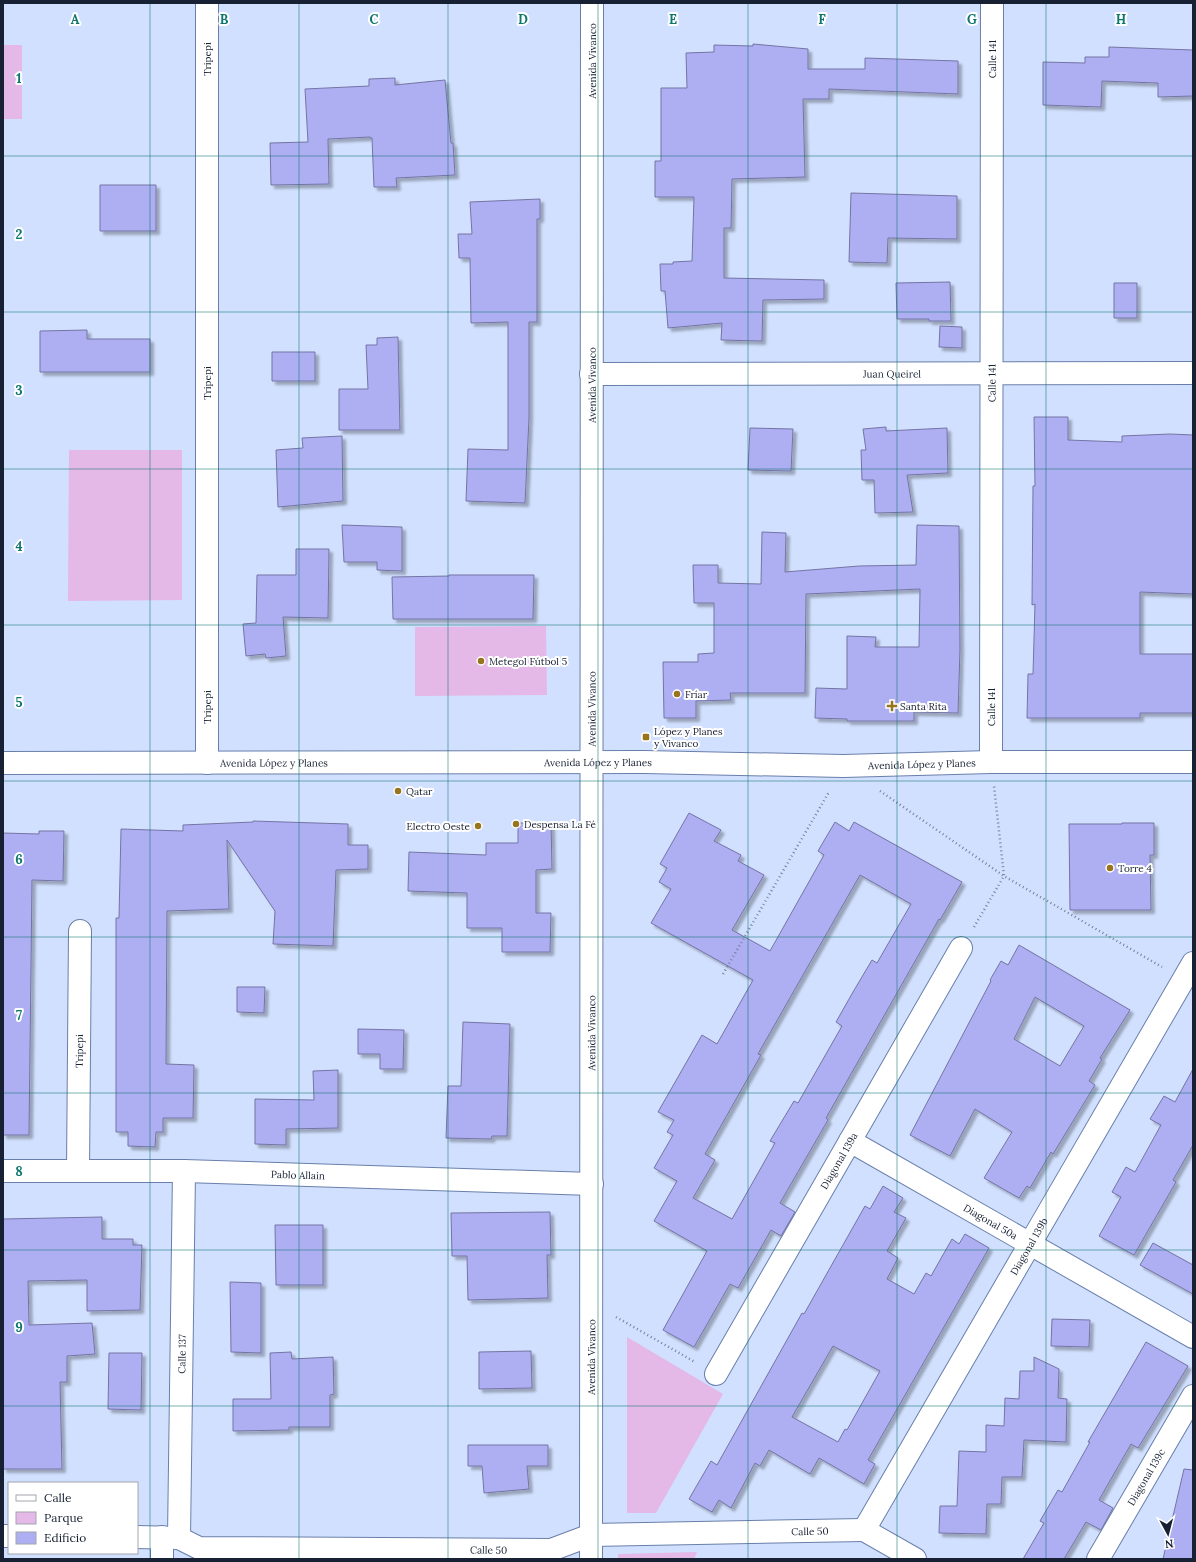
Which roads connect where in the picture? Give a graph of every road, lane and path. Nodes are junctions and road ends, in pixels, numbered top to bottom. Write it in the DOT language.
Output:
graph roads {
  1 [pos="208,3"];
  2 [pos="592,3"];
  3 [pos="992,3"];
  4 [pos="992,373"];
  5 [pos="1193,373"];
  6 [pos="592,374"];
  7 [pos="592,762"];
  8 [pos="991,762"];
  9 [pos="1193,762"];
  10 [pos="3,763"];
  11 [pos="207,763"];
  12 [pos="843,766"];
  13 [pos="875,788"];
  14 [pos="1004,876"];
  15 [pos="80,931"];
  16 [pos="962,948"];
  17 [pos="1188,971"];
  18 [pos="723,974"];
  19 [pos="850,1140"];
  20 [pos="3,1171"];
  21 [pos="78,1171"];
  22 [pos="184,1171"];
  23 [pos="592,1184"];
  24 [pos="1030,1244"];
  25 [pos="591,1303"];
  26 [pos="1193,1337"];
  27 [pos="716,1374"];
  28 [pos="1193,1396"];
  29 [pos="864,1530"];
  30 [pos="591,1535"];
  31 [pos="138,1537"];
  32 [pos="170,1537"];
  33 [pos="162,1559"];
  34 [pos="591,1559"];
  35 [pos="915,1559"];
  36 [pos="1098,1559"];
  1 -- 11 [label="street, Tripepi"];
  2 -- 6 [label="street, Avenida Vivanco"];
  3 -- 4 [label="street, Calle 141"];
  4 -- 5 [label="street, Juan Queirel"];
  4 -- 6 [label="street, Juan Queirel"];
  4 -- 8 [label="street, Calle 141"];
  6 -- 7 [label="street, Avenida Vivanco"];
  7 -- 11 [label="street, Avenida López y Planes"];
  7 -- 12 [label="street, Avenida López y Planes"];
  7 -- 23 [label="street, Avenida Vivanco"];
  8 -- 9 [label="street, Avenida López y Planes"];
  8 -- 12 [label="street, Avenida López y Planes"];
  8 -- 14 [label="path"];
  10 -- 11 [label="street, Avenida López y Planes"];
  12 -- 18 [label="path"];
  13 -- 14 [label="path"];
  14 -- 16 [label="path"];
  14 -- 17 [label="path"];
  15 -- 21 [label="street, Tripepi"];
  16 -- 19 [label="street, Diagonal 139a"];
  17 -- 24 [label="street, Diagonal 139b"];
  19 -- 24 [label="street, Diagonal 50a"];
  19 -- 27 [label="street, Diagonal 139a"];
  20 -- 21 [label="street, Pablo Allain"];
  21 -- 22 [label="street, Pablo Allain"];
  22 -- 23 [label="street, Pablo Allain"];
  22 -- 32 [label="street, Calle 137"];
  23 -- 25 [label="street, Avenida Vivanco"];
  24 -- 26 [label="street, Diagonal 50a"];
  24 -- 29 [label="street, Diagonal 139b"];
  25 -- 27 [label="path"];
  25 -- 30 [label="street, Avenida Vivanco"];
  28 -- 36 [label="street, Diagonal 139c"];
  29 -- 30 [label="street, Calle 50"];
  29 -- 35 [label="street"];
  30 -- 32 [label="street, Calle 50"];
  30 -- 34 [label="street, Avenida Vivanco"];
  31 -- 32 [label="street, Calle 50"];
  32 -- 33 [label="street, Calle 137"];
}
